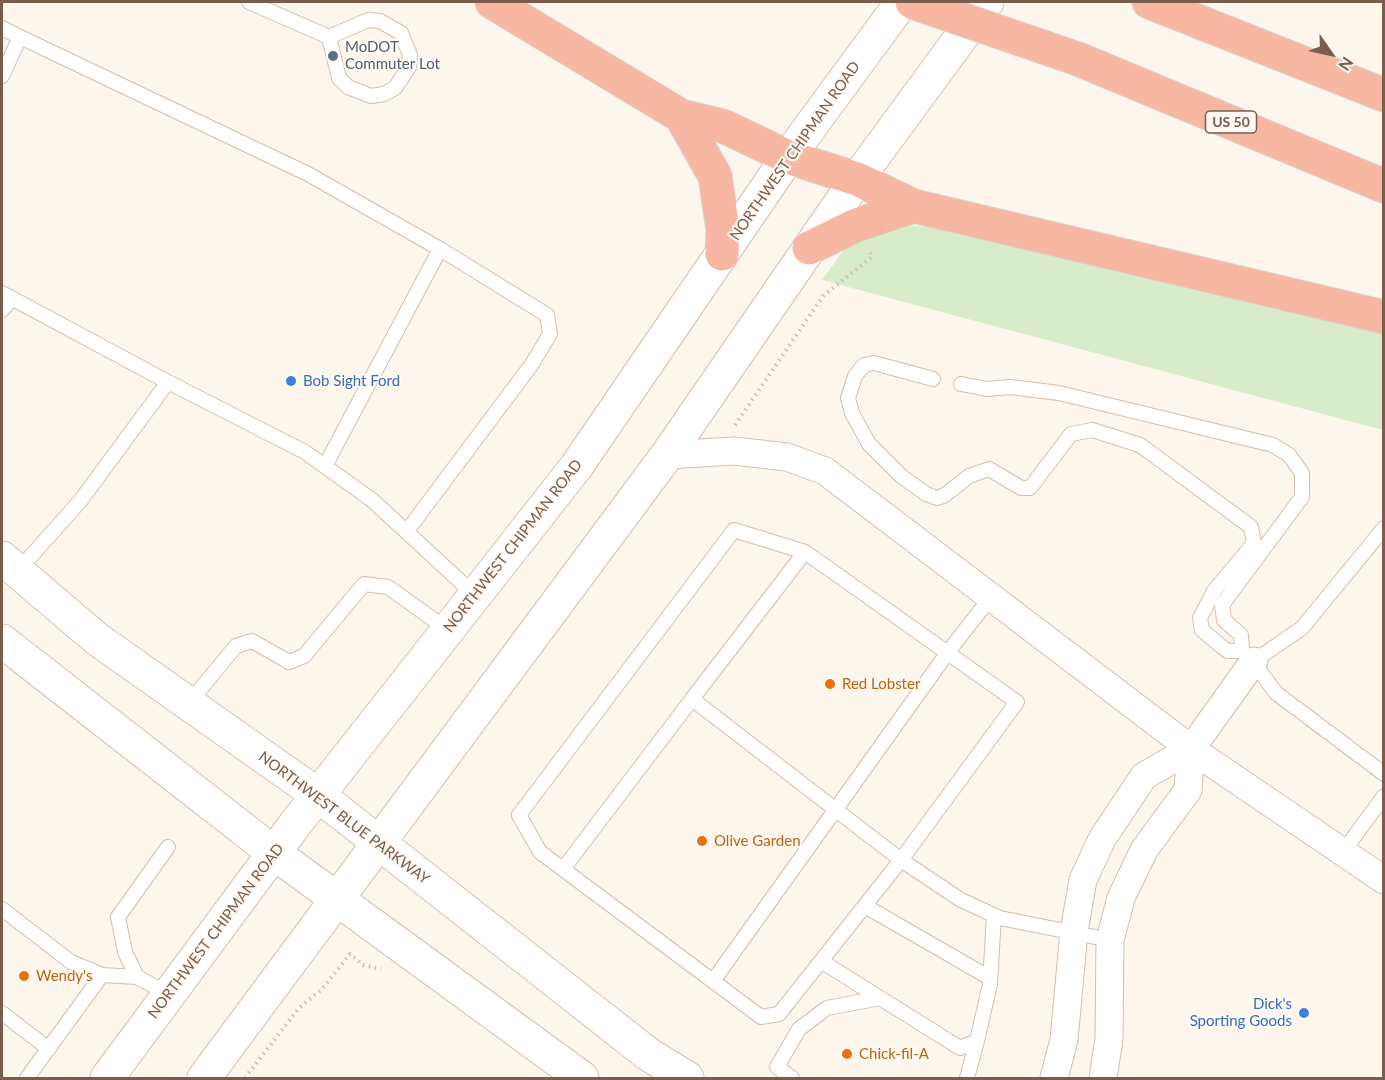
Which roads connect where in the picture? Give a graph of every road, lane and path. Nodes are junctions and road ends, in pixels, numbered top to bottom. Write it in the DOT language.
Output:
graph roads {
  1 [pos="249,2"];
  2 [pos="492,2"];
  3 [pos="902,2"];
  4 [pos="912,2"];
  5 [pos="987,2"];
  6 [pos="1149,2"];
  7 [pos="2,28"];
  8 [pos="20,37"];
  9 [pos="329,37"];
  10 [pos="2,76"];
  11 [pos="1383,95"];
  12 [pos="681,116"];
  13 [pos="788,157"];
  14 [pos="857,178"];
  15 [pos="1383,186"];
  16 [pos="915,206"];
  17 [pos="809,248"];
  18 [pos="440,249"];
  19 [pos="722,254"];
  20 [pos="7,296"];
  21 [pos="2,310"];
  22 [pos="1383,317"];
  23 [pos="933,379"];
  24 [pos="168,382"];
  25 [pos="961,384"];
  26 [pos="667,455"];
  27 [pos="325,466"];
  28 [pos="1383,528"];
  29 [pos="408,531"];
  30 [pos="805,552"];
  31 [pos="9,565"];
  32 [pos="475,595"];
  33 [pos="991,597"];
  34 [pos="448,630"];
  35 [pos="2,641"];
  36 [pos="948,652"];
  37 [pos="1248,656"];
  38 [pos="692,699"];
  39 [pos="188,704"];
  40 [pos="1191,749"];
  41 [pos="1383,774"];
  42 [pos="318,795"];
  43 [pos="1383,796"];
  44 [pos="837,810"];
  45 [pos="378,842"];
  46 [pos="168,848"];
  47 [pos="1343,852"];
  48 [pos="274,853"];
  49 [pos="901,860"];
  50 [pos="563,869"];
  51 [pos="1383,880"];
  52 [pos="338,900"];
  53 [pos="865,906"];
  54 [pos="2,909"];
  55 [pos="994,915"];
  56 [pos="1074,931"];
  57 [pos="1110,940"];
  58 [pos="821,961"];
  59 [pos="386,970"];
  60 [pos="102,975"];
  61 [pos="137,977"];
  62 [pos="990,978"];
  63 [pos="713,981"];
  64 [pos="169,994"];
  65 [pos="880,998"];
  66 [pos="2,1013"];
  67 [pos="977,1041"];
  68 [pos="49,1049"];
  69 [pos="27,1078"];
  70 [pos="107,1078"];
  71 [pos="204,1078"];
  72 [pos="245,1078"];
  73 [pos="582,1078"];
  74 [pos="687,1078"];
  75 [pos="792,1078"];
  76 [pos="967,1078"];
  77 [pos="1054,1078"];
  78 [pos="1103,1078"];
  1 -- 9 [label="lane"];
  2 -- 12 [label="highway"];
  3 -- 13 [label="main road, NORTHWEST CHIPMAN ROAD"];
  4 -- 15 [label="highway, US 50, bridge"];
  5 -- 14 [label="main road"];
  6 -- 11 [label="highway"];
  7 -- 8 [label="lane"];
  8 -- 10 [label="lane"];
  8 -- 18 [label="lane"];
  9 -- 9 [label="lane"];
  12 -- 13 [label="highway"];
  12 -- 19 [label="highway"];
  13 -- 14 [label="highway"];
  13 -- 19 [label="main road, NORTHWEST CHIPMAN ROAD"];
  14 -- 16 [label="highway"];
  14 -- 17 [label="main road"];
  16 -- 17 [label="highway"];
  16 -- 22 [label="highway"];
  17 -- 26 [label="main road"];
  18 -- 27 [label="lane"];
  18 -- 29 [label="lane"];
  19 -- 32 [label="main road, NORTHWEST CHIPMAN ROAD"];
  20 -- 21 [label="lane"];
  20 -- 24 [label="lane"];
  23 -- 37 [label="lane"];
  24 -- 27 [label="lane"];
  24 -- 31 [label="lane"];
  25 -- 37 [label="lane"];
  26 -- 33 [label="street"];
  26 -- 45 [label="main road"];
  27 -- 29 [label="lane"];
  28 -- 37 [label="lane"];
  29 -- 32 [label="lane"];
  30 -- 36 [label="lane"];
  30 -- 38 [label="lane"];
  30 -- 50 [label="lane"];
  31 -- 39 [label="main road, NORTHWEST BLUE PARKWAY"];
  32 -- 34 [label="main road, NORTHWEST CHIPMAN ROAD"];
  33 -- 36 [label="lane"];
  33 -- 40 [label="street"];
  34 -- 39 [label="lane"];
  34 -- 42 [label="main road, NORTHWEST CHIPMAN ROAD"];
  35 -- 48 [label="main road"];
  36 -- 44 [label="lane"];
  36 -- 49 [label="lane"];
  37 -- 40 [label="street"];
  37 -- 41 [label="lane"];
  38 -- 44 [label="lane"];
  38 -- 50 [label="lane"];
  39 -- 42 [label="main road, NORTHWEST BLUE PARKWAY"];
  40 -- 47 [label="street"];
  40 -- 56 [label="street"];
  40 -- 57 [label="street"];
  42 -- 45 [label="main road, NORTHWEST BLUE PARKWAY"];
  42 -- 48 [label="main road, NORTHWEST CHIPMAN ROAD"];
  43 -- 47 [label="lane"];
  44 -- 49 [label="lane"];
  44 -- 63 [label="lane"];
  45 -- 52 [label="main road"];
  45 -- 74 [label="main road, NORTHWEST BLUE PARKWAY"];
  46 -- 61 [label="lane"];
  47 -- 51 [label="street"];
  48 -- 52 [label="main road"];
  48 -- 64 [label="main road, NORTHWEST CHIPMAN ROAD"];
  49 -- 53 [label="lane"];
  49 -- 55 [label="lane"];
  50 -- 63 [label="lane"];
  52 -- 71 [label="main road"];
  52 -- 73 [label="main road"];
  53 -- 58 [label="lane"];
  53 -- 62 [label="lane"];
  54 -- 60 [label="lane"];
  55 -- 56 [label="lane"];
  55 -- 62 [label="lane"];
  56 -- 57 [label="lane"];
  56 -- 77 [label="street"];
  57 -- 78 [label="street"];
  58 -- 63 [label="lane"];
  58 -- 65 [label="lane"];
  59 -- 72 [label="path"];
  60 -- 61 [label="lane"];
  60 -- 68 [label="lane"];
  61 -- 64 [label="lane"];
  62 -- 67 [label="lane"];
  64 -- 70 [label="main road, NORTHWEST CHIPMAN ROAD"];
  65 -- 67 [label="lane"];
  65 -- 75 [label="lane"];
  66 -- 68 [label="lane"];
  67 -- 76 [label="lane"];
  68 -- 69 [label="lane"];
}
